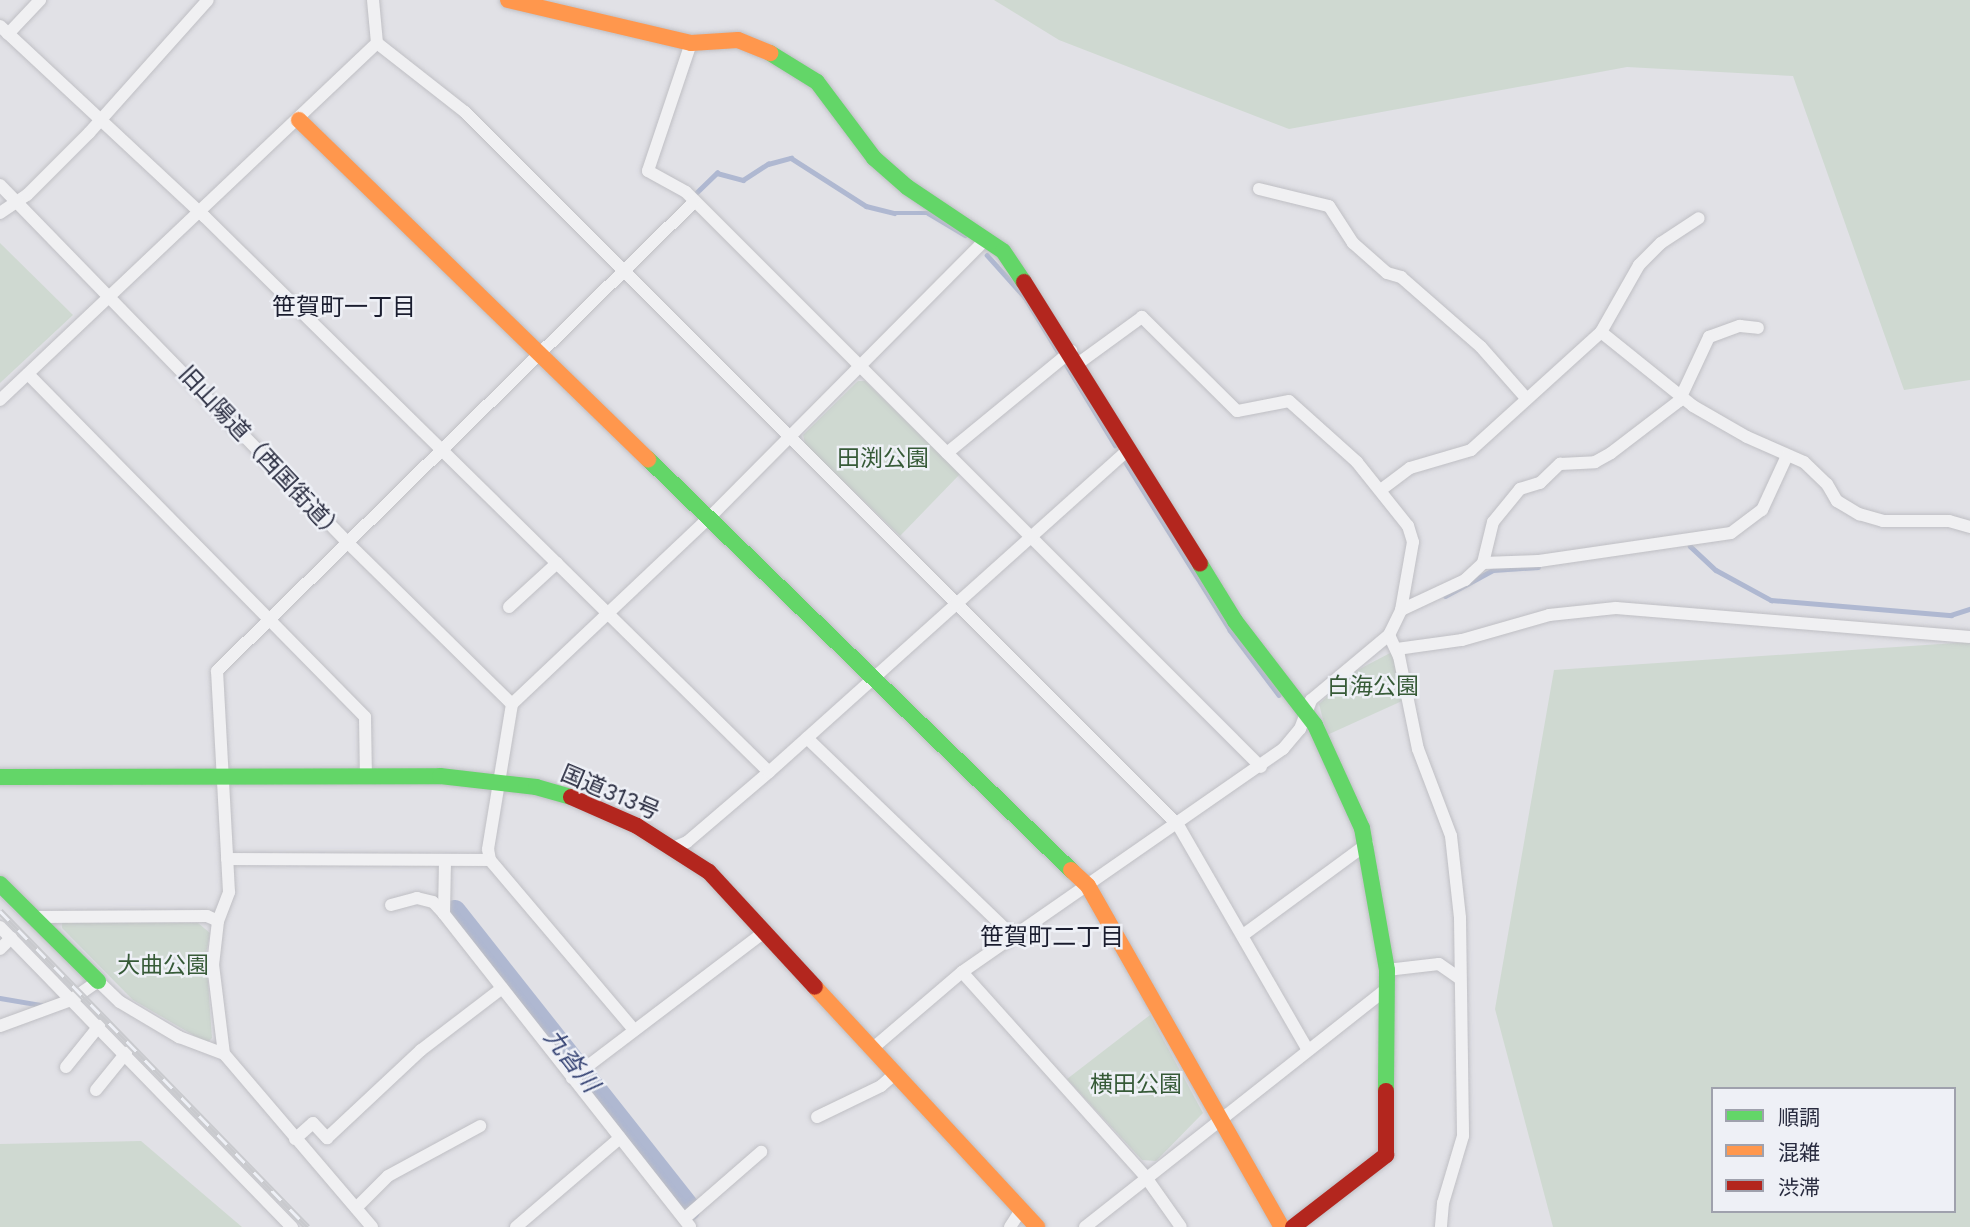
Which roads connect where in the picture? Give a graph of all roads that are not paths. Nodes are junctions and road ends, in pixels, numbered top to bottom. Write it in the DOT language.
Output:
graph roads {
  1 [pos="40,0"];
  2 [pos="208,0"];
  3 [pos="373,0"];
  4 [pos="508,0"];
  5 [pos="4,30"];
  6 [pos="377,43"];
  7 [pos="691,43"];
  8 [pos="100,120"];
  9 [pos="299,120"];
  10 [pos="0,185"];
  11 [pos="1259,190"];
  12 [pos="16,201"];
  13 [pos="694,202"];
  14 [pos="0,213"];
  15 [pos="200,213"];
  16 [pos="1699,218"];
  17 [pos="986,239"];
  18 [pos="624,272"];
  19 [pos="110,294"];
  20 [pos="1758,328"];
  21 [pos="1601,332"];
  22 [pos="540,354"];
  23 [pos="1075,357"];
  24 [pos="859,363"];
  25 [pos="28,374"];
  26 [pos="1683,393"];
  27 [pos="1526,398"];
  28 [pos="0,400"];
  29 [pos="788,436"];
  30 [pos="443,449"];
  31 [pos="1128,450"];
  32 [pos="947,453"];
  33 [pos="1787,456"];
  34 [pos="1382,489"];
  35 [pos="709,518"];
  36 [pos="1970,527"];
  37 [pos="1029,539"];
  38 [pos="348,543"];
  39 [pos="557,563"];
  40 [pos="1483,563"];
  41 [pos="955,605"];
  42 [pos="509,607"];
  43 [pos="1402,610"];
  44 [pos="608,614"];
  45 [pos="268,619"];
  46 [pos="1389,635"];
  47 [pos="1970,636"];
  48 [pos="1397,649"];
  49 [pos="874,678"];
  50 [pos="512,704"];
  51 [pos="1305,710"];
  52 [pos="807,738"];
  53 [pos="1261,767"];
  54 [pos="769,772"];
  55 [pos="222,777"];
  56 [pos="1,778"];
  57 [pos="366,778"];
  58 [pos="499,782"];
  59 [pos="1178,825"];
  60 [pos="1367,844"];
  61 [pos="675,847"];
  62 [pos="227,859"];
  63 [pos="490,860"];
  64 [pos="445,861"];
  65 [pos="0,884"];
  66 [pos="1088,886"];
  67 [pos="391,905"];
  68 [pos="444,914"];
  69 [pos="35,917"];
  70 [pos="218,921"];
  71 [pos="0,927"];
  72 [pos="766,932"];
  73 [pos="1013,936"];
  74 [pos="1243,936"];
  75 [pos="11,939"];
  76 [pos="0,949"];
  77 [pos="1387,970"];
  78 [pos="962,972"];
  79 [pos="1459,978"];
  80 [pos="98,981"];
  81 [pos="502,988"];
  82 [pos="1386,989"];
  83 [pos="71,1000"];
  84 [pos="0,1026"];
  85 [pos="100,1026"];
  86 [pos="634,1030"];
  87 [pos="873,1048"];
  88 [pos="1307,1048"];
  89 [pos="126,1054"];
  90 [pos="225,1054"];
  91 [pos="66,1067"];
  92 [pos="896,1073"];
  93 [pos="578,1074"];
  94 [pos="96,1090"];
  95 [pos="817,1117"];
  96 [pos="1220,1118"];
  97 [pos="480,1126"];
  98 [pos="620,1138"];
  99 [pos="295,1139"];
  100 [pos="761,1152"];
  101 [pos="1145,1176"];
  102 [pos="356,1208"];
  103 [pos="1021,1210"];
  104 [pos="687,1223"];
  105 [pos="292,1227"];
  106 [pos="372,1227"];
  107 [pos="516,1227"];
  108 [pos="1010,1227"];
  109 [pos="1037,1227"];
  110 [pos="1085,1227"];
  111 [pos="1181,1227"];
  112 [pos="1282,1227"];
  113 [pos="1293,1227"];
  114 [pos="1441,1227"];
  1 -- 5 [label="street"];
  2 -- 8 [label="street"];
  3 -- 6 [label="street"];
  4 -- 7 [label="main road"];
  5 -- 8 [label="street"];
  6 -- 9 [label="street"];
  6 -- 18 [label="street"];
  7 -- 13 [label="street"];
  7 -- 17 [label="main road"];
  8 -- 12 [label="street"];
  8 -- 15 [label="street"];
  9 -- 15 [label="street"];
  9 -- 22 [label="main road"];
  10 -- 12 [label="street, 旧山陽道（西国街道）"];
  11 -- 27 [label="street"];
  12 -- 14 [label="street"];
  12 -- 19 [label="street, 旧山陽道（西国街道）"];
  13 -- 18 [label="street"];
  13 -- 24 [label="street"];
  15 -- 19 [label="street"];
  15 -- 30 [label="street"];
  16 -- 21 [label="street"];
  17 -- 23 [label="main road"];
  17 -- 24 [label="street"];
  18 -- 22 [label="street"];
  18 -- 29 [label="street"];
  19 -- 25 [label="street"];
  19 -- 38 [label="street, 旧山陽道（西国街道）"];
  20 -- 26 [label="street"];
  21 -- 26 [label="street"];
  21 -- 27 [label="street"];
  22 -- 30 [label="street"];
  22 -- 35 [label="main road"];
  23 -- 31 [label="main road"];
  23 -- 32 [label="street"];
  23 -- 34 [label="street"];
  24 -- 29 [label="street"];
  24 -- 32 [label="street"];
  25 -- 28 [label="street"];
  25 -- 45 [label="street"];
  26 -- 33 [label="street"];
  26 -- 40 [label="street"];
  27 -- 34 [label="street"];
  29 -- 35 [label="street"];
  29 -- 41 [label="street"];
  30 -- 38 [label="street"];
  30 -- 39 [label="street"];
  31 -- 37 [label="street"];
  31 -- 51 [label="main road"];
  32 -- 37 [label="street"];
  33 -- 36 [label="street"];
  33 -- 40 [label="street"];
  34 -- 43 [label="street"];
  35 -- 44 [label="street"];
  35 -- 49 [label="main road"];
  37 -- 41 [label="street"];
  37 -- 53 [label="street"];
  38 -- 45 [label="street, 旧山陽道（西国街道）"];
  38 -- 50 [label="street"];
  39 -- 42 [label="street"];
  39 -- 44 [label="street"];
  40 -- 43 [label="street"];
  41 -- 49 [label="street"];
  41 -- 59 [label="street"];
  43 -- 46 [label="street"];
  44 -- 50 [label="street"];
  44 -- 54 [label="street"];
  45 -- 55 [label="street, 旧山陽道（西国街道）"];
  45 -- 57 [label="street"];
  46 -- 48 [label="street"];
  46 -- 51 [label="street"];
  47 -- 48 [label="street"];
  48 -- 79 [label="street"];
  49 -- 52 [label="street"];
  49 -- 66 [label="main road"];
  50 -- 58 [label="street"];
  51 -- 53 [label="street"];
  51 -- 60 [label="main road"];
  52 -- 54 [label="street"];
  52 -- 73 [label="street"];
  53 -- 59 [label="street"];
  54 -- 61 [label="street"];
  55 -- 56 [label="main road, 国道313号"];
  55 -- 57 [label="main road, 国道313号"];
  55 -- 62 [label="street, 旧山陽道（西国街道）"];
  57 -- 58 [label="main road, 国道313号"];
  58 -- 61 [label="main road, 国道313号"];
  58 -- 63 [label="street"];
  59 -- 66 [label="street"];
  59 -- 74 [label="street"];
  60 -- 74 [label="street"];
  60 -- 77 [label="main road"];
  61 -- 72 [label="main road, 国道313号"];
  62 -- 64 [label="street"];
  62 -- 70 [label="street, 旧山陽道（西国街道）"];
  63 -- 64 [label="street"];
  63 -- 86 [label="street"];
  64 -- 68 [label="street"];
  65 -- 69 [label="main road"];
  66 -- 73 [label="street"];
  66 -- 96 [label="main road"];
  67 -- 68 [label="street"];
  68 -- 81 [label="street"];
  69 -- 70 [label="street"];
  69 -- 80 [label="main road"];
  70 -- 90 [label="street, 旧山陽道（西国街道）"];
  71 -- 75 [label="street"];
  72 -- 86 [label="street"];
  72 -- 87 [label="main road, 国道313号"];
  73 -- 78 [label="street"];
  74 -- 88 [label="street"];
  75 -- 76 [label="street"];
  75 -- 83 [label="street"];
  77 -- 79 [label="street"];
  77 -- 82 [label="main road"];
  78 -- 87 [label="street"];
  78 -- 101 [label="street"];
  79 -- 114 [label="street"];
  80 -- 83 [label="street"];
  80 -- 90 [label="street"];
  81 -- 93 [label="street"];
  81 -- 99 [label="street"];
  82 -- 88 [label="street"];
  82 -- 113 [label="main road"];
  83 -- 84 [label="street"];
  83 -- 85 [label="street"];
  85 -- 89 [label="street"];
  85 -- 91 [label="street"];
  86 -- 93 [label="street"];
  87 -- 92 [label="main road, 国道313号"];
  88 -- 96 [label="street"];
  89 -- 94 [label="street"];
  89 -- 105 [label="street"];
  90 -- 99 [label="street"];
  92 -- 95 [label="street"];
  92 -- 103 [label="main road, 国道313号"];
  93 -- 98 [label="street"];
  96 -- 101 [label="street"];
  96 -- 112 [label="main road"];
  97 -- 102 [label="street"];
  98 -- 104 [label="street"];
  98 -- 107 [label="street"];
  99 -- 102 [label="street"];
  100 -- 104 [label="street"];
  101 -- 110 [label="street"];
  101 -- 111 [label="street"];
  102 -- 106 [label="street"];
  103 -- 108 [label="street"];
  103 -- 109 [label="main road, 国道313号"];
}
